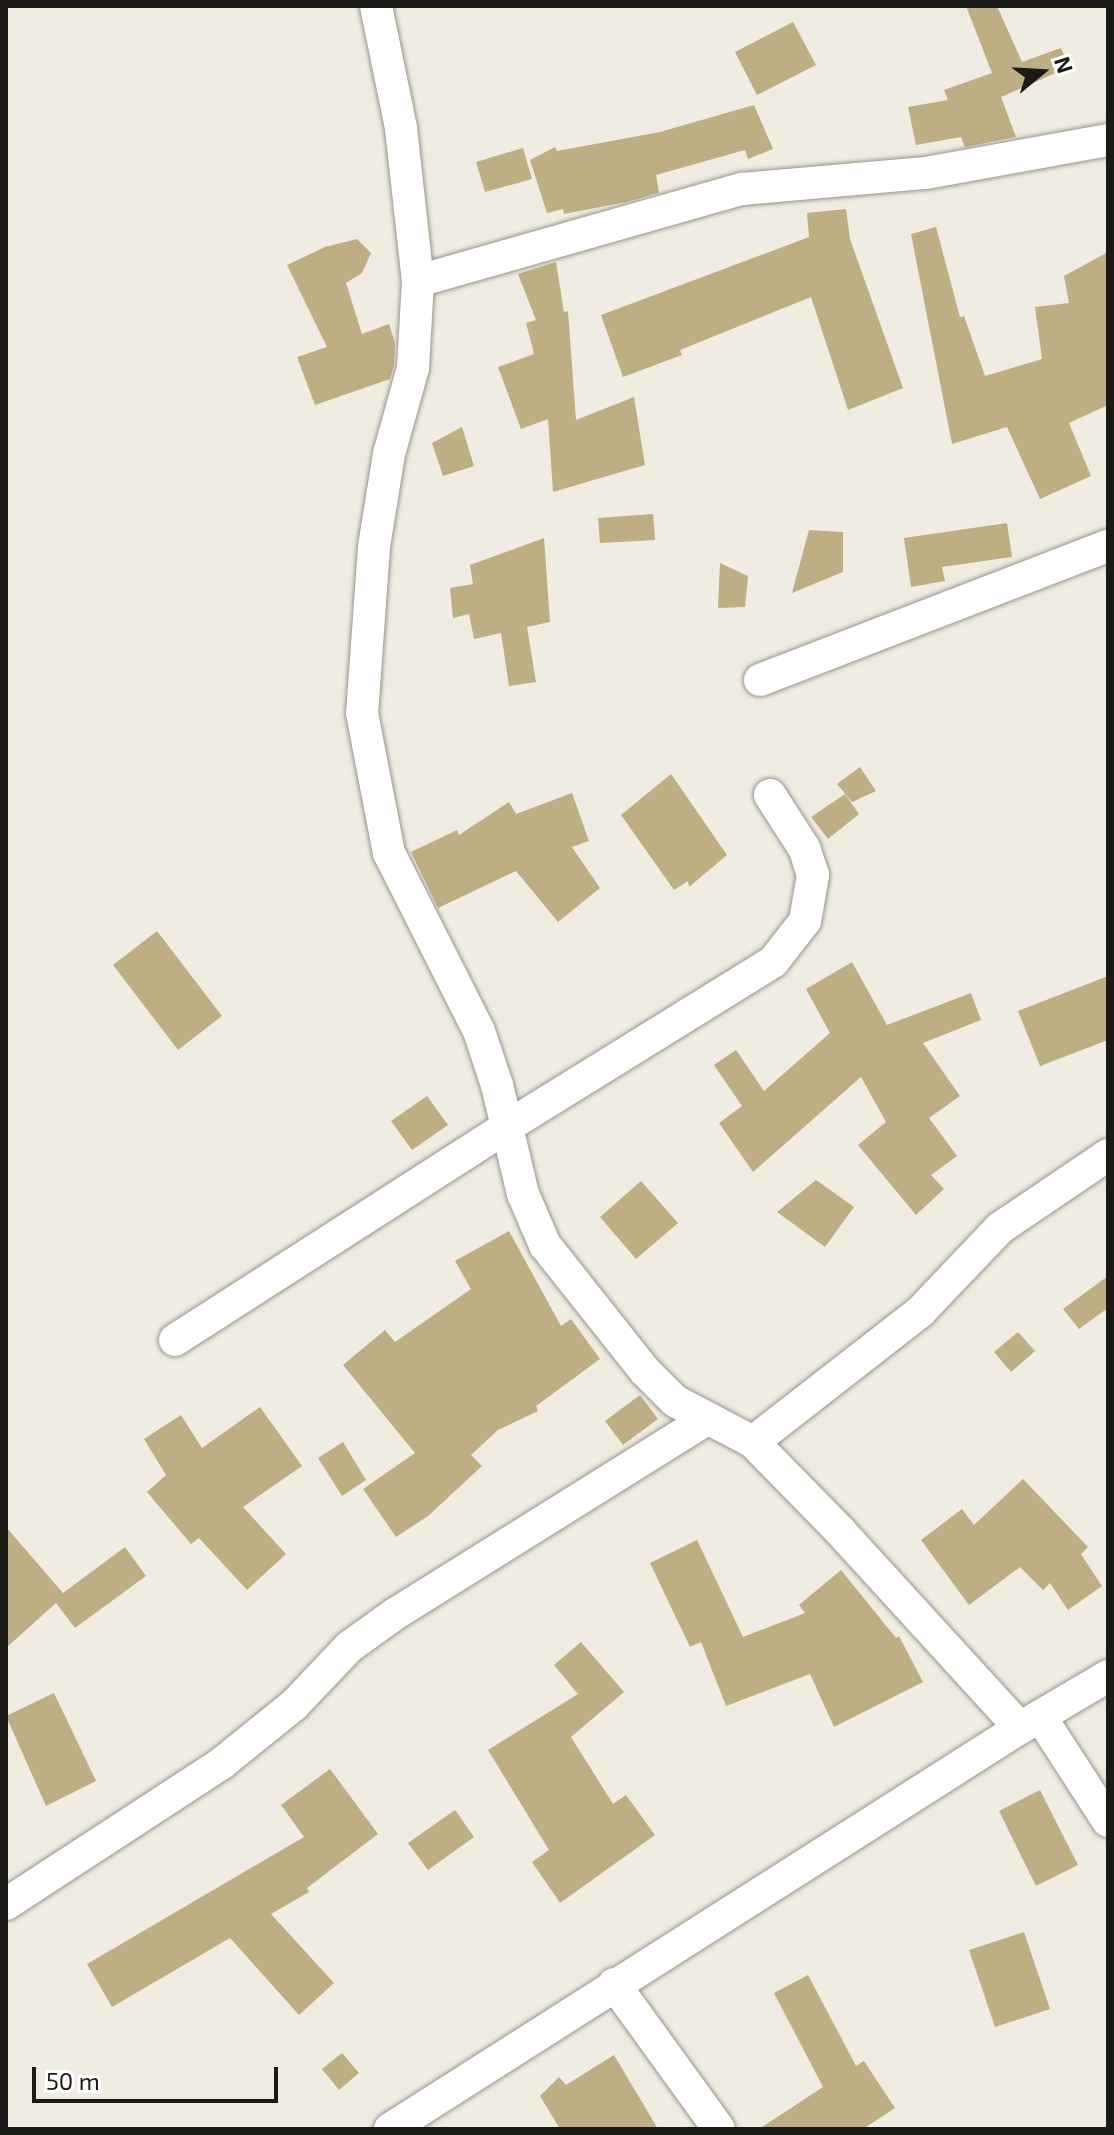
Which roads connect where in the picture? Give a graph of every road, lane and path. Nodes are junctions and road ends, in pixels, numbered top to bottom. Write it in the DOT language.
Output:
graph roads {
  1 [pos="376,6"];
  2 [pos="1108,140"];
  3 [pos="418,281"];
  4 [pos="1108,546"];
  5 [pos="760,680"];
  6 [pos="770,795"];
  7 [pos="505,1128"];
  8 [pos="1108,1155"];
  9 [pos="175,1340"];
  10 [pos="707,1419"];
  11 [pos="753,1442"];
  12 [pos="1108,1676"];
  13 [pos="1030,1722"];
  14 [pos="1108,1821"];
  15 [pos="6,1904"];
  16 [pos="614,1984"];
  17 [pos="390,2129"];
  18 [pos="719,2129"];
  1 -- 3 [label="street"];
  2 -- 3 [label="street"];
  3 -- 7 [label="street"];
  4 -- 5 [label="street"];
  6 -- 7 [label="street"];
  7 -- 9 [label="street"];
  7 -- 10 [label="street"];
  8 -- 11 [label="street"];
  10 -- 11 [label="street"];
  10 -- 15 [label="street"];
  11 -- 13 [label="street"];
  12 -- 13 [label="street"];
  13 -- 14 [label="street"];
  13 -- 16 [label="street"];
  16 -- 17 [label="street"];
  16 -- 18 [label="street"];
}
